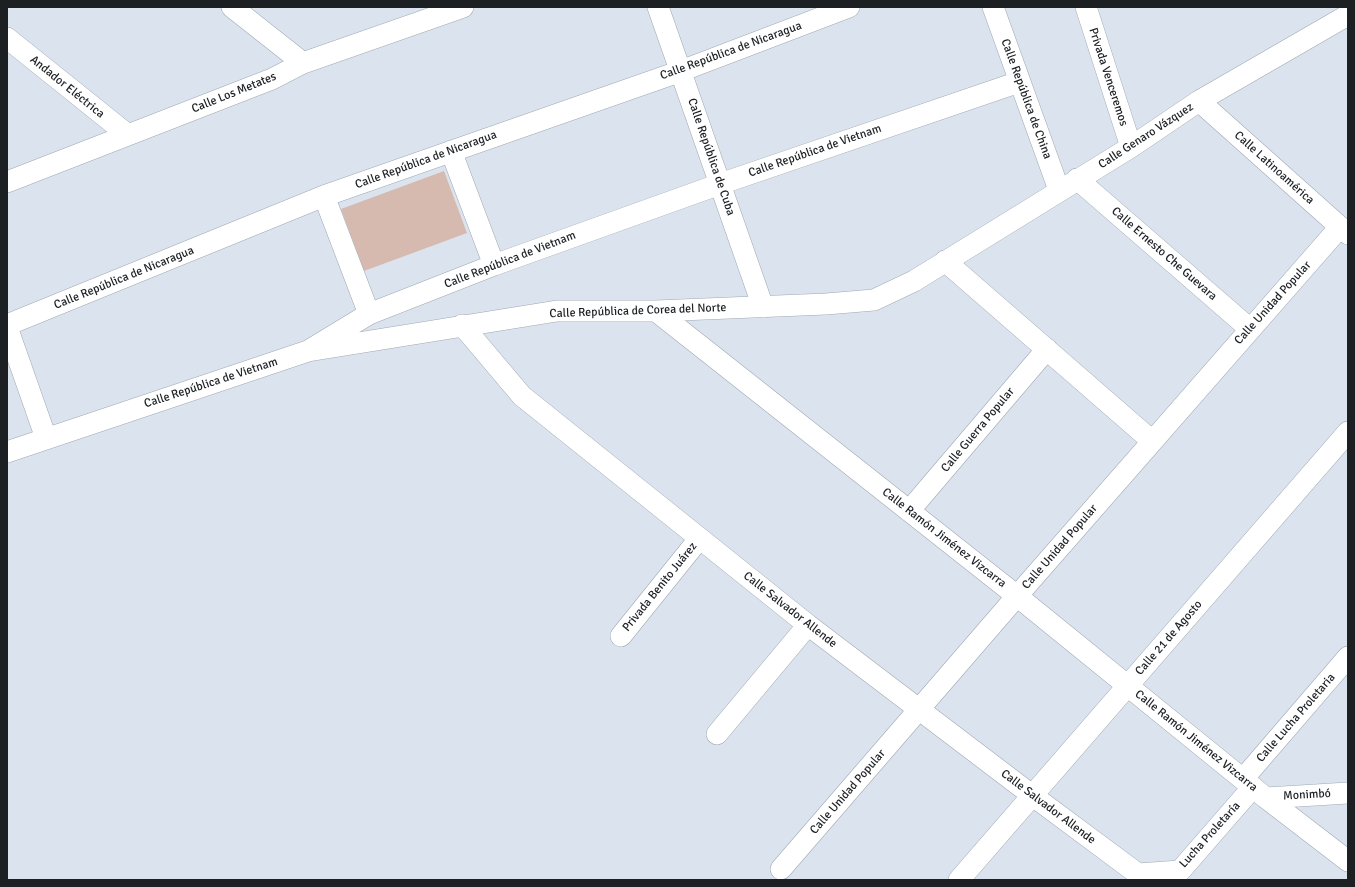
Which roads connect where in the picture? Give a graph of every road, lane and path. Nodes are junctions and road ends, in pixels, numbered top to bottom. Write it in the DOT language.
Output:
graph roads {
  1 [pos="232,7"];
  2 [pos="463,7"];
  3 [pos="658,7"];
  4 [pos="849,7"];
  5 [pos="994,7"];
  6 [pos="1086,7"];
  7 [pos="1348,14"];
  8 [pos="7,38"];
  9 [pos="303,63"];
  10 [pos="680,71"];
  11 [pos="1020,82"];
  12 [pos="1199,101"];
  13 [pos="128,135"];
  14 [pos="1131,147"];
  15 [pos="450,151"];
  16 [pos="1077,179"];
  17 [pos="7,182"];
  18 [pos="720,184"];
  19 [pos="1059,190"];
  20 [pos="324,196"];
  21 [pos="1344,230"];
  22 [pos="945,261"];
  23 [pos="494,264"];
  24 [pos="874,300"];
  25 [pos="763,307"];
  26 [pos="656,311"];
  27 [pos="369,314"];
  28 [pos="462,325"];
  29 [pos="7,326"];
  30 [pos="1250,329"];
  31 [pos="1047,349"];
  32 [pos="308,351"];
  33 [pos="1348,432"];
  34 [pos="46,438"];
  35 [pos="1152,441"];
  36 [pos="7,452"];
  37 [pos="909,511"];
  38 [pos="699,539"];
  39 [pos="1017,596"];
  40 [pos="808,625"];
  41 [pos="621,636"];
  42 [pos="1348,657"];
  43 [pos="1128,686"];
  44 [pos="920,709"];
  45 [pos="717,734"];
  46 [pos="1254,788"];
  47 [pos="1348,793"];
  48 [pos="1033,796"];
  49 [pos="1348,861"];
  50 [pos="781,869"];
  51 [pos="1138,874"];
  52 [pos="1185,875"];
  53 [pos="959,880"];
  1 -- 9 [label="street"];
  2 -- 9 [label="street, Calle Los Metates"];
  3 -- 10 [label="street, Calle República de Cuba"];
  4 -- 10 [label="street, Calle República de Nicaragua"];
  5 -- 11 [label="street, Calle República de China"];
  6 -- 14 [label="street, Privada Venceremos"];
  7 -- 12 [label="street, Calle Genaro Vázquez"];
  8 -- 13 [label="street, Andador Eléctrica"];
  9 -- 13 [label="street, Calle Los Metates"];
  10 -- 15 [label="street, Calle República de Nicaragua"];
  10 -- 18 [label="street, Calle República de Cuba"];
  11 -- 18 [label="street, Calle República de Vietnam"];
  11 -- 19 [label="street, Calle República de China"];
  12 -- 14 [label="street, Calle Genaro Vázquez"];
  12 -- 21 [label="street, Calle Latinoamérica"];
  13 -- 17 [label="street, Calle Los Metates"];
  14 -- 16 [label="street, Calle Genaro Vázquez"];
  15 -- 20 [label="street, Calle República de Nicaragua"];
  15 -- 23 [label="street"];
  16 -- 19 [label="street, Calle Genaro Vázquez"];
  16 -- 30 [label="street, Calle Ernesto Che Guevara"];
  18 -- 23 [label="street, Calle República de Vietnam"];
  18 -- 25 [label="street, Calle República de Cuba"];
  19 -- 22 [label="street, Calle Genaro Vázquez"];
  20 -- 27 [label="street"];
  20 -- 29 [label="street, Calle República de Nicaragua"];
  21 -- 30 [label="street, Calle Unidad Popular"];
  22 -- 24 [label="street, Calle Genaro Vázquez"];
  22 -- 31 [label="street"];
  23 -- 27 [label="street, Calle República de Vietnam"];
  24 -- 25 [label="street, Calle República de Corea del Norte"];
  25 -- 26 [label="street, Calle República de Corea del Norte"];
  26 -- 28 [label="street, Calle República de Corea del Norte"];
  26 -- 37 [label="street, Calle Ramón Jiménez Vizcarra"];
  27 -- 32 [label="street, Calle República de Vietnam"];
  28 -- 32 [label="street, Calle República de Corea del Norte"];
  28 -- 38 [label="street, Calle Salvador Allende"];
  29 -- 34 [label="street"];
  30 -- 35 [label="street, Calle Unidad Popular"];
  31 -- 35 [label="street"];
  31 -- 37 [label="street, Calle Guerra Popular"];
  32 -- 34 [label="street, Calle República de Vietnam"];
  33 -- 43 [label="street, Calle 21 de Agosto"];
  34 -- 36 [label="street, Calle República de Vietnam"];
  35 -- 39 [label="street, Calle Unidad Popular"];
  37 -- 39 [label="street, Calle Ramón Jiménez Vizcarra"];
  38 -- 40 [label="street, Calle Salvador Allende"];
  38 -- 41 [label="street, Privada Benito Juárez"];
  39 -- 43 [label="street, Calle Ramón Jiménez Vizcarra"];
  39 -- 44 [label="street, Calle Unidad Popular"];
  40 -- 44 [label="street, Calle Salvador Allende"];
  40 -- 45 [label="street"];
  42 -- 46 [label="street, Calle Lucha Proletaria"];
  43 -- 46 [label="street, Calle Ramón Jiménez Vizcarra"];
  43 -- 48 [label="street, Calle 21 de Agosto"];
  44 -- 48 [label="street, Calle Salvador Allende"];
  44 -- 50 [label="street, Calle Unidad Popular"];
  46 -- 47 [label="street, Monimbó"];
  46 -- 49 [label="street, Calle Ramón Jiménez Vizcarra"];
  46 -- 52 [label="street, Lucha Proletaría"];
  48 -- 51 [label="street, Calle Salvador Allende"];
  48 -- 53 [label="street, Calle 21 de Agosto"];
  51 -- 52 [label="street, Lucha Proletaría"];
}
